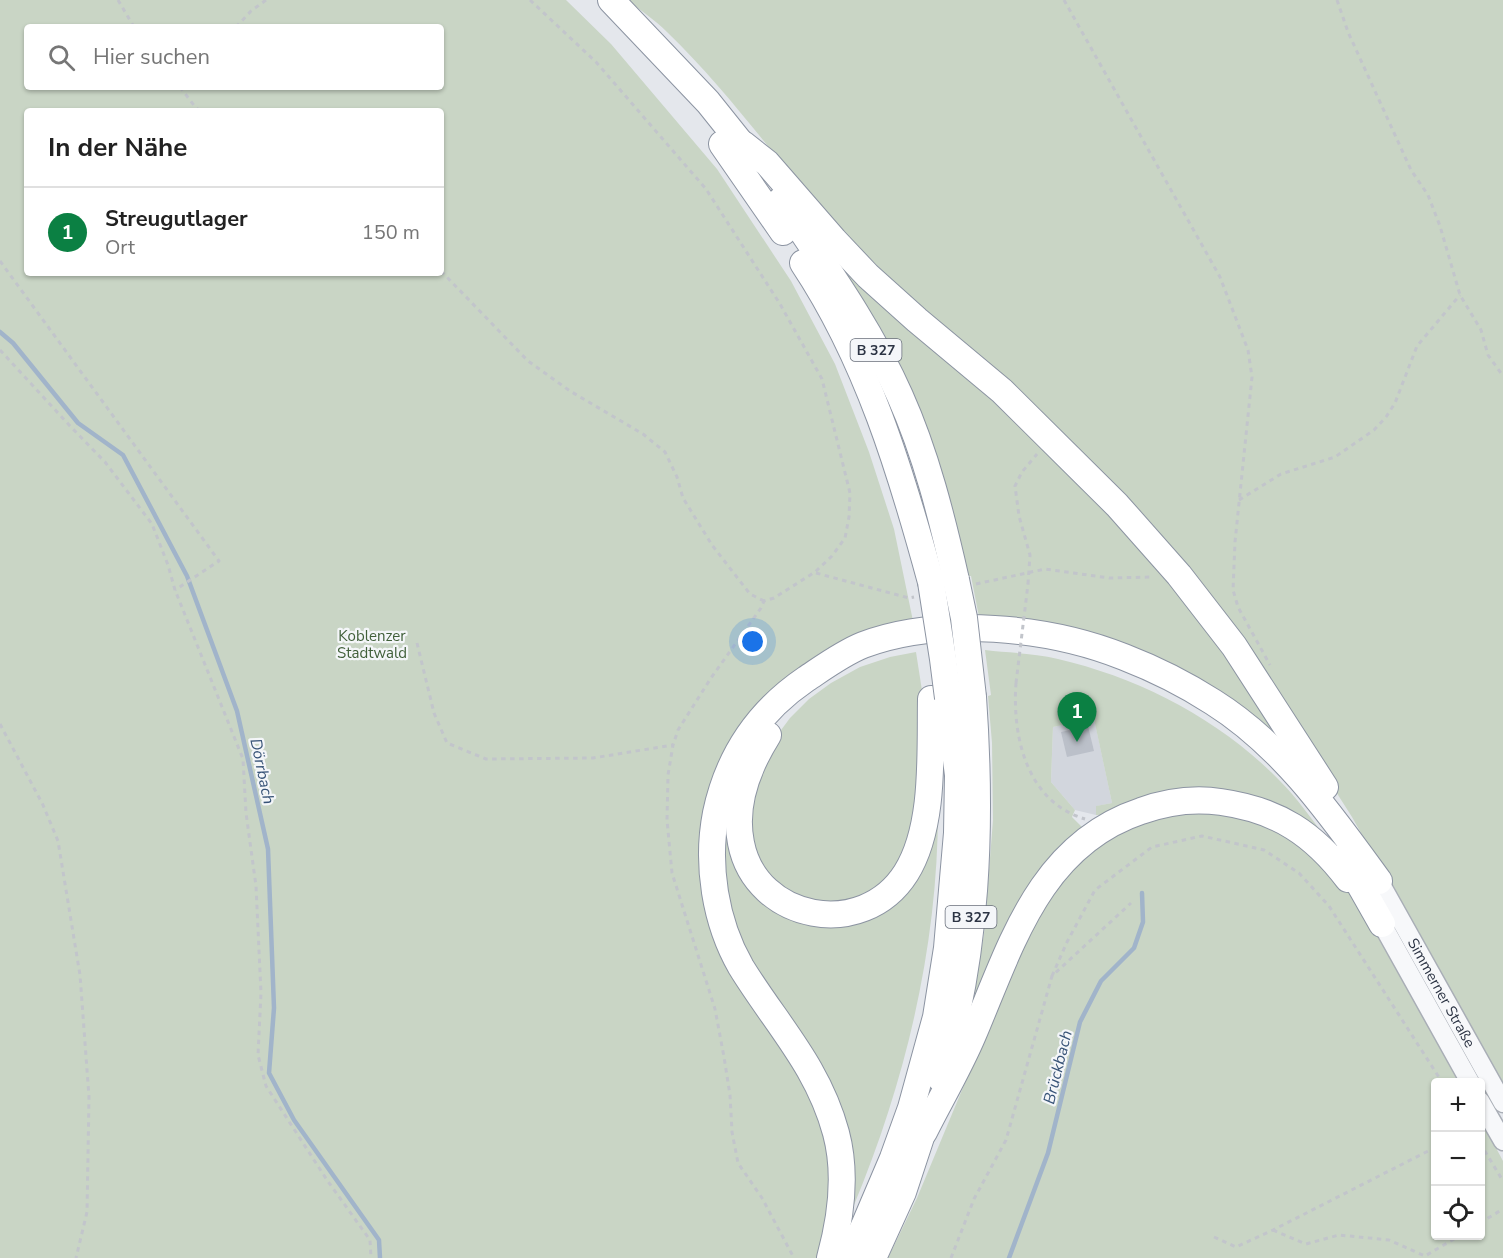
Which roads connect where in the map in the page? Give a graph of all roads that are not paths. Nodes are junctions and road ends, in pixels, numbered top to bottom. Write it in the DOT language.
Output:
graph roads {
  1 [pos="590,0"];
  2 [pos="611,0"];
  3 [pos="743,144"];
  4 [pos="939,699"];
  5 [pos="1379,881"];
  6 [pos="1382,924"];
  7 [pos="1467,1078"];
  8 [pos="1503,1103"];
  9 [pos="1485,1110"];
  10 [pos="924,1132"];
  11 [pos="1503,1141"];
  12 [pos="830,1258"];
  13 [pos="849,1258"];
  14 [pos="873,1258"];
  1 -- 4 [label="highway, B 327, bridge"];
  2 -- 3 [label="highway, B 327"];
  3 -- 5 [label="highway"];
  3 -- 10 [label="highway, B 327, bridge"];
  4 -- 6 [label="highway"];
  4 -- 13 [label="highway, B 327"];
  5 -- 8 [label="street, Simmerner Straße"];
  5 -- 12 [label="highway"];
  6 -- 7 [label="street, Simmerner Straße"];
  6 -- 10 [label="highway"];
  9 -- 11 [label="street"];
  10 -- 14 [label="highway, B 327"];
}
